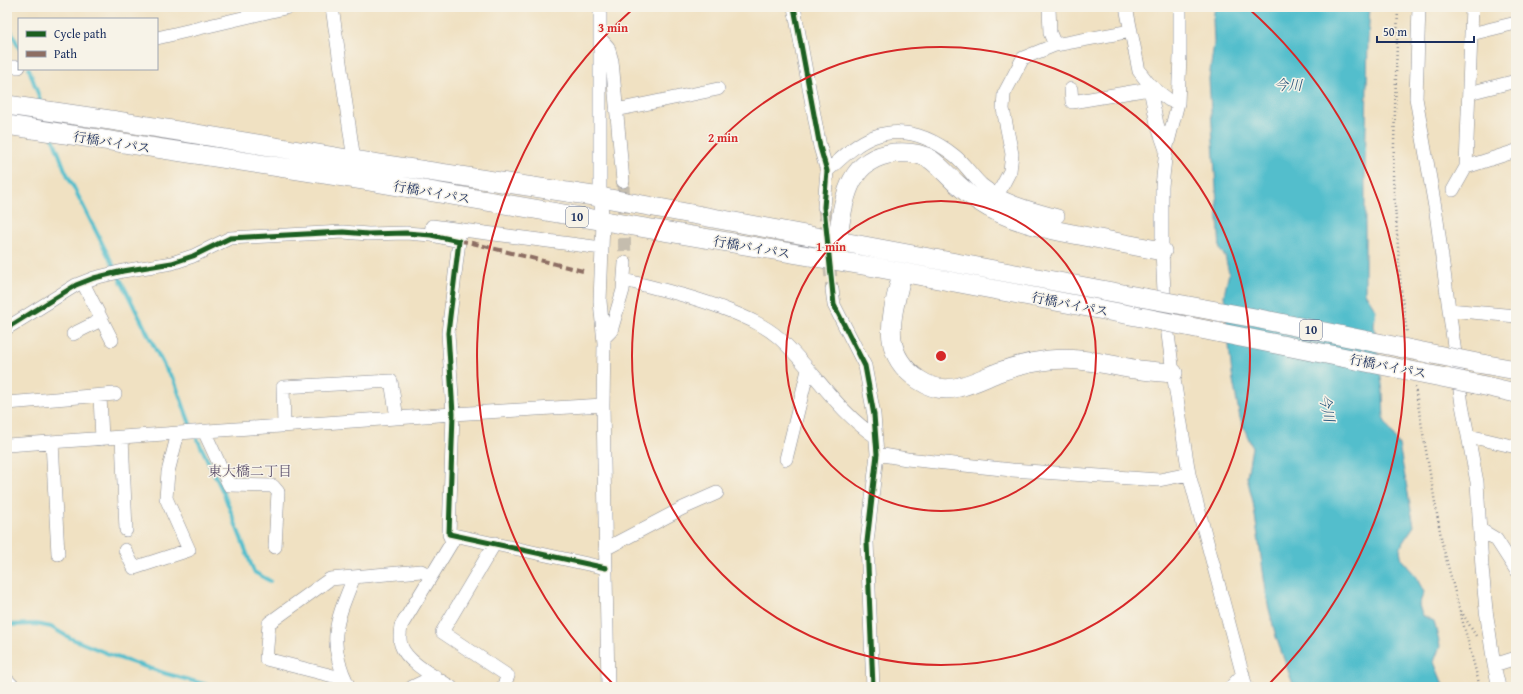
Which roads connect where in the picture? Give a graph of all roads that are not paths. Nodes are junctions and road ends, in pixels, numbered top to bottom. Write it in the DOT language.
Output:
graph roads {
  1 [pos="289,7"];
  2 [pos="332,7"];
  3 [pos="600,7"];
  4 [pos="794,7"];
  5 [pos="1049,7"];
  6 [pos="1126,7"];
  7 [pos="1180,7"];
  8 [pos="1419,7"];
  9 [pos="1472,7"];
  10 [pos="1516,23"];
  11 [pos="1131,31"];
  12 [pos="1471,34"];
  13 [pos="158,38"];
  14 [pos="600,38"];
  15 [pos="1055,45"];
  16 [pos="7,67"];
  17 [pos="18,67"];
  18 [pos="1516,81"];
  19 [pos="1149,87"];
  20 [pos="718,89"];
  21 [pos="1071,89"];
  22 [pos="1469,93"];
  23 [pos="1178,103"];
  24 [pos="7,105"];
  25 [pos="616,110"];
  26 [pos="7,125"];
  27 [pos="1166,150"];
  28 [pos="1516,151"];
  29 [pos="354,160"];
  30 [pos="1466,167"];
  31 [pos="827,171"];
  32 [pos="623,181"];
  33 [pos="1453,190"];
  34 [pos="998,194"];
  35 [pos="600,197"];
  36 [pos="824,207"];
  37 [pos="1058,216"];
  38 [pos="603,222"];
  39 [pos="431,235"];
  40 [pos="837,240"];
  41 [pos="602,248"];
  42 [pos="1162,251"];
  43 [pos="625,263"];
  44 [pos="902,273"];
  45 [pos="624,280"];
  46 [pos="83,283"];
  47 [pos="832,289"];
  48 [pos="1449,310"];
  49 [pos="1516,316"];
  50 [pos="101,320"];
  51 [pos="7,328"];
  52 [pos="73,334"];
  53 [pos="604,338"];
  54 [pos="112,340"];
  55 [pos="808,370"];
  56 [pos="1516,370"];
  57 [pos="1173,373"];
  58 [pos="1516,393"];
  59 [pos="115,394"];
  60 [pos="100,396"];
  61 [pos="7,403"];
  62 [pos="604,405"];
  63 [pos="453,414"];
  64 [pos="397,418"];
  65 [pos="284,426"];
  66 [pos="204,431"];
  67 [pos="178,433"];
  68 [pos="1469,436"];
  69 [pos="122,437"];
  70 [pos="876,437"];
  71 [pos="102,438"];
  72 [pos="52,442"];
  73 [pos="7,445"];
  74 [pos="1516,447"];
  75 [pos="878,454"];
  76 [pos="786,459"];
  77 [pos="1189,474"];
  78 [pos="717,493"];
  79 [pos="126,530"];
  80 [pos="1481,530"];
  81 [pos="449,534"];
  82 [pos="495,543"];
  83 [pos="275,547"];
  84 [pos="605,549"];
  85 [pos="125,550"];
  86 [pos="58,554"];
  87 [pos="606,568"];
  88 [pos="1516,570"];
  89 [pos="431,576"];
  90 [pos="354,577"];
  91 [pos="1516,658"];
  92 [pos="1494,665"];
  93 [pos="435,676"];
  94 [pos="1244,681"];
  95 [pos="346,683"];
  96 [pos="412,687"];
  97 [pos="451,687"];
  98 [pos="502,687"];
  99 [pos="608,687"];
  100 [pos="873,687"];
  101 [pos="1231,687"];
  102 [pos="1500,687"];
  1 -- 13 [label="street"];
  2 -- 29 [label="street"];
  3 -- 14 [label="street"];
  4 -- 31 [label="street"];
  5 -- 15 [label="street"];
  6 -- 11 [label="street"];
  7 -- 23 [label="street"];
  8 -- 48 [label="street"];
  9 -- 12 [label="street"];
  10 -- 12 [label="street"];
  11 -- 15 [label="street"];
  11 -- 19 [label="street"];
  12 -- 22 [label="street"];
  14 -- 25 [label="street"];
  14 -- 35 [label="street"];
  15 -- 34 [label="street"];
  16 -- 17 [label="street"];
  18 -- 22 [label="street"];
  19 -- 21 [label="street"];
  19 -- 23 [label="street"];
  19 -- 27 [label="street"];
  20 -- 25 [label="street"];
  22 -- 30 [label="street"];
  23 -- 27 [label="street"];
  24 -- 29 [label="highway, 行橋バイパス / 10"];
  25 -- 32 [label="street"];
  26 -- 38 [label="highway, 行橋バイパス / 10"];
  27 -- 42 [label="street"];
  28 -- 30 [label="street"];
  29 -- 35 [label="highway, 行橋バイパス / 10"];
  30 -- 33 [label="street"];
  31 -- 34 [label="street"];
  31 -- 36 [label="street"];
  34 -- 37 [label="street"];
  35 -- 38 [label="street"];
  35 -- 40 [label="highway, 行橋バイパス / 10"];
  38 -- 41 [label="street"];
  38 -- 44 [label="highway, 行橋バイパス / 10"];
  39 -- 41 [label="street"];
  39 -- 46 [label="street"];
  39 -- 63 [label="street"];
  40 -- 42 [label="highway"];
  40 -- 56 [label="highway, 行橋バイパス / 10, bridge"];
  41 -- 53 [label="street"];
  42 -- 57 [label="street"];
  43 -- 45 [label="street"];
  44 -- 57 [label="highway"];
  44 -- 58 [label="highway, 行橋バイパス / 10, bridge"];
  45 -- 53 [label="street"];
  45 -- 55 [label="street"];
  46 -- 50 [label="street"];
  46 -- 51 [label="street"];
  47 -- 70 [label="street"];
  48 -- 49 [label="street"];
  48 -- 68 [label="street"];
  50 -- 52 [label="street"];
  50 -- 54 [label="street"];
  53 -- 62 [label="street"];
  55 -- 70 [label="street"];
  55 -- 76 [label="street"];
  57 -- 77 [label="street"];
  59 -- 60 [label="street"];
  60 -- 61 [label="street"];
  60 -- 71 [label="street"];
  62 -- 63 [label="street"];
  62 -- 84 [label="street"];
  63 -- 64 [label="street"];
  63 -- 81 [label="street"];
  64 -- 65 [label="street"];
  64 -- 65 [label="street"];
  65 -- 66 [label="street"];
  66 -- 67 [label="street"];
  66 -- 83 [label="street"];
  67 -- 69 [label="street"];
  67 -- 85 [label="street"];
  68 -- 74 [label="street"];
  68 -- 80 [label="street"];
  69 -- 71 [label="street"];
  69 -- 79 [label="street"];
  70 -- 75 [label="street"];
  71 -- 72 [label="street"];
  72 -- 73 [label="street"];
  72 -- 86 [label="street"];
  75 -- 77 [label="street"];
  75 -- 100 [label="street"];
  77 -- 94 [label="street"];
  78 -- 84 [label="street"];
  80 -- 88 [label="street"];
  80 -- 92 [label="street"];
  81 -- 82 [label="street"];
  81 -- 89 [label="street"];
  82 -- 87 [label="street"];
  82 -- 98 [label="street"];
  84 -- 87 [label="street"];
  87 -- 99 [label="street"];
  89 -- 90 [label="street"];
  89 -- 93 [label="street"];
  90 -- 95 [label="street"];
  90 -- 95 [label="street"];
  91 -- 92 [label="street"];
  92 -- 102 [label="street"];
  93 -- 96 [label="street"];
  93 -- 97 [label="street"];
  94 -- 101 [label="street"];
}
